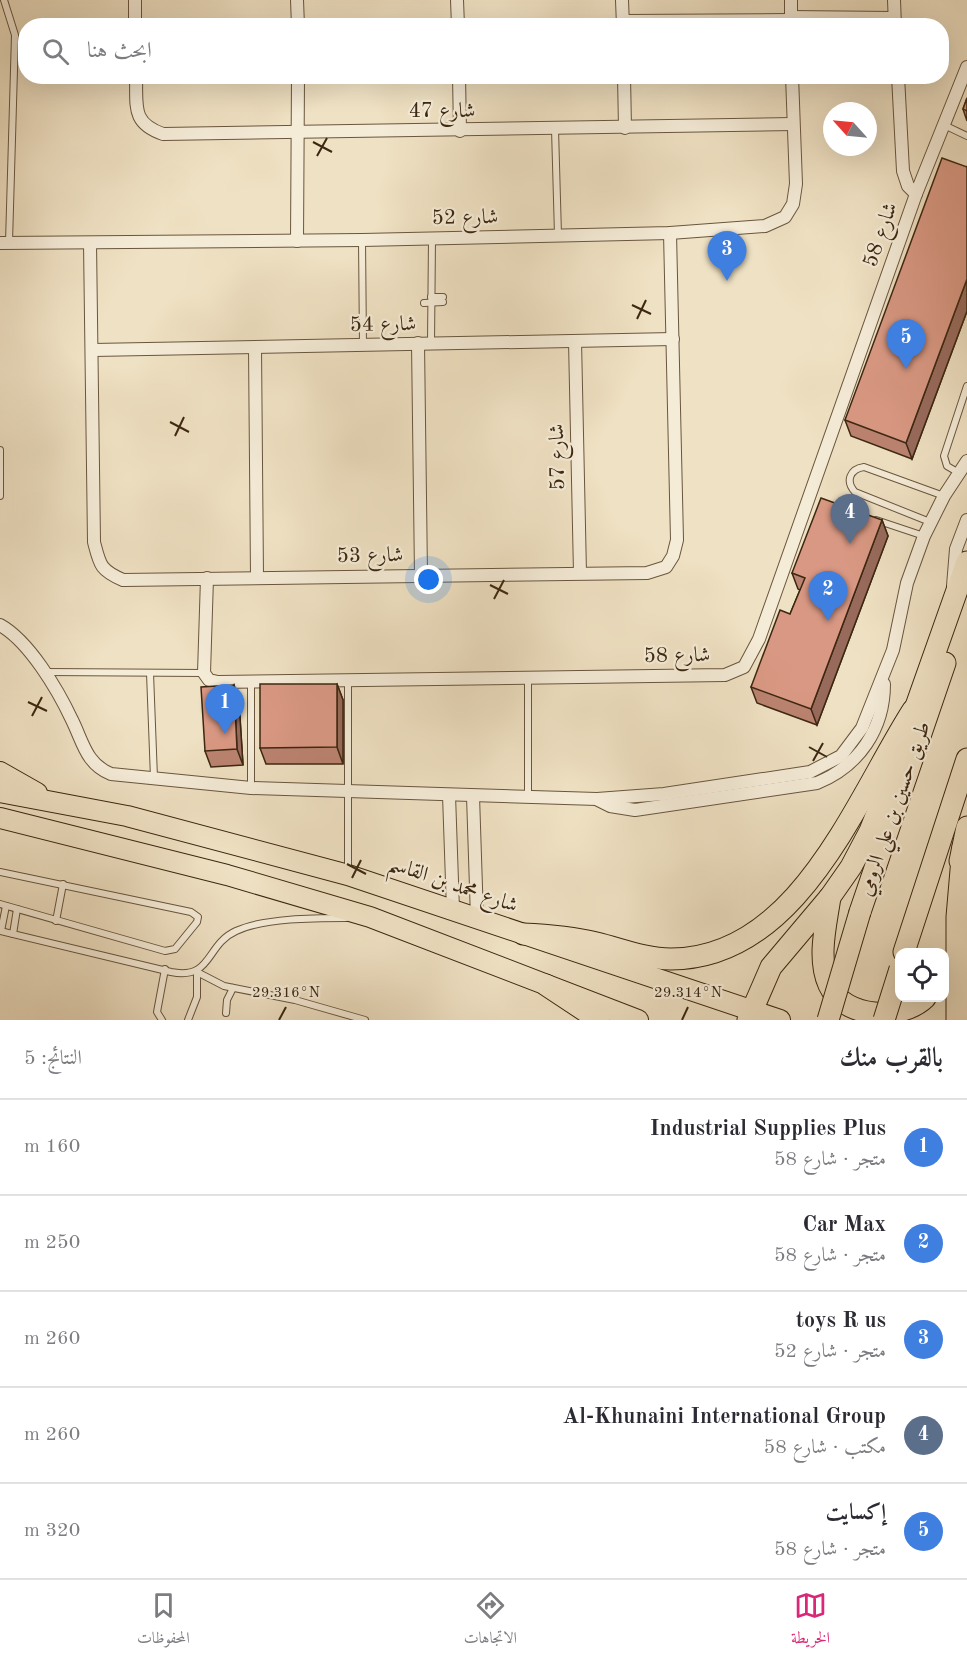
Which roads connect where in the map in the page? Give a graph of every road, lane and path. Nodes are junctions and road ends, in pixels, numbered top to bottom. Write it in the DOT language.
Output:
graph roads {
  1 [pos="4,0"];
  2 [pos="135,0"];
  3 [pos="297,0"];
  4 [pos="457,0"];
  5 [pos="622,0"];
  6 [pos="791,0"];
  7 [pos="894,0"];
  8 [pos="135,18"];
  9 [pos="298,18"];
  10 [pos="458,18"];
  11 [pos="623,18"];
  12 [pos="791,18"];
  13 [pos="894,18"];
  14 [pos="967,67"];
  15 [pos="136,84"];
  16 [pos="298,84"];
  17 [pos="459,84"];
  18 [pos="624,84"];
  19 [pos="792,84"];
  20 [pos="898,84"];
  21 [pos="793,124"];
  22 [pos="944,126"];
  23 [pos="625,128"];
  24 [pos="555,129"];
  25 [pos="298,131"];
  26 [pos="460,131"];
  27 [pos="967,136"];
  28 [pos="916,194"];
  29 [pos="670,233"];
  30 [pos="558,236"];
  31 [pos="432,238"];
  32 [pos="362,240"];
  33 [pos="297,241"];
  34 [pos="4,243"];
  35 [pos="90,243"];
  36 [pos="443,299"];
  37 [pos="428,301"];
  38 [pos="673,339"];
  39 [pos="575,340"];
  40 [pos="418,343"];
  41 [pos="431,343"];
  42 [pos="363,345"];
  43 [pos="255,347"];
  44 [pos="93,350"];
  45 [pos="967,386"];
  46 [pos="0,450"];
  47 [pos="967,460"];
  48 [pos="960,473"];
  49 [pos="0,496"];
  50 [pos="944,496"];
  51 [pos="867,516"];
  52 [pos="967,520"];
  53 [pos="930,522"];
  54 [pos="924,536"];
  55 [pos="967,562"];
  56 [pos="580,573"];
  57 [pos="421,575"];
  58 [pos="257,577"];
  59 [pos="207,578"];
  60 [pos="961,598"];
  61 [pos="0,625"];
  62 [pos="44,672"];
  63 [pos="150,673"];
  64 [pos="204,673"];
  65 [pos="528,678"];
  66 [pos="348,680"];
  67 [pos="251,682"];
  68 [pos="913,710"];
  69 [pos="967,759"];
  70 [pos="0,772"];
  71 [pos="154,779"];
  72 [pos="250,788"];
  73 [pos="347,791"];
  74 [pos="0,792"];
  75 [pos="449,795"];
  76 [pos="473,796"];
  77 [pos="528,799"];
  78 [pos="55,802"];
  79 [pos="0,818"];
  80 [pos="965,837"];
  81 [pos="0,872"];
  82 [pos="348,875"];
  83 [pos="63,885"];
  84 [pos="830,897"];
  85 [pos="3,905"];
  86 [pos="17,909"];
  87 [pos="453,910"];
  88 [pos="370,917"];
  89 [pos="477,918"];
  90 [pos="56,921"];
  91 [pos="1,931"];
  92 [pos="13,934"];
  93 [pos="524,934"];
  94 [pos="907,943"];
  95 [pos="943,948"];
  96 [pos="165,969"];
  97 [pos="197,972"];
  98 [pos="546,985"];
  99 [pos="895,985"];
  100 [pos="233,988"];
  101 [pos="920,1002"];
  102 [pos="226,1013"];
  103 [pos="751,1015"];
  104 [pos="162,1020"];
  105 [pos="188,1020"];
  106 [pos="365,1020"];
  107 [pos="599,1020"];
  108 [pos="638,1020"];
  109 [pos="780,1020"];
  110 [pos="828,1020"];
  111 [pos="884,1020"];
  112 [pos="957,1020"];
  1 -- 34 [label="lane"];
  2 -- 8 [label="street"];
  3 -- 9 [label="street"];
  4 -- 10 [label="street"];
  5 -- 11 [label="street"];
  6 -- 12 [label="street"];
  7 -- 13 [label="street"];
  14 -- 22 [label="street, شارع 58"];
  15 -- 25 [label="street, شارع 47"];
  16 -- 25 [label="street"];
  17 -- 26 [label="street"];
  18 -- 23 [label="street"];
  19 -- 21 [label="street, شارع 52"];
  20 -- 28 [label="street, شارع 58"];
  21 -- 23 [label="street, شارع 47"];
  21 -- 29 [label="street, شارع 52"];
  22 -- 27 [label="lane"];
  22 -- 28 [label="street, شارع 58"];
  23 -- 24 [label="street, شارع 47"];
  24 -- 26 [label="street, شارع 47"];
  24 -- 30 [label="lane"];
  25 -- 26 [label="street, شارع 47"];
  25 -- 33 [label="street"];
  28 -- 65 [label="street, شارع 58"];
  29 -- 30 [label="street, شارع 52"];
  29 -- 38 [label="street, شارع 53"];
  30 -- 31 [label="street, شارع 52"];
  31 -- 32 [label="street, شارع 52"];
  31 -- 37 [label="lane"];
  32 -- 33 [label="street, شارع 52"];
  32 -- 42 [label="lane"];
  33 -- 35 [label="street, شارع 52"];
  34 -- 35 [label="street, شارع 52"];
  35 -- 44 [label="street, شارع 53"];
  36 -- 37 [label="lane"];
  37 -- 41 [label="lane"];
  38 -- 39 [label="street, شارع 54"];
  38 -- 56 [label="street, شارع 53"];
  39 -- 41 [label="street, شارع 54"];
  39 -- 56 [label="street, شارع 57"];
  40 -- 41 [label="street, شارع 54"];
  40 -- 42 [label="street, شارع 54"];
  40 -- 57 [label="street"];
  42 -- 43 [label="street, شارع 54"];
  43 -- 44 [label="street, شارع 54"];
  43 -- 58 [label="street"];
  44 -- 59 [label="street, شارع 53"];
  45 -- 48 [label="lane"];
  46 -- 49 [label="lane"];
  47 -- 48 [label="street"];
  48 -- 50 [label="street"];
  50 -- 53 [label="street"];
  50 -- 53 [label="lane"];
  51 -- 54 [label="lane"];
  52 -- 60 [label="street"];
  53 -- 54 [label="street"];
  54 -- 77 [label="street"];
  55 -- 60 [label="highway"];
  56 -- 57 [label="street, شارع 53"];
  57 -- 58 [label="street, شارع 53"];
  58 -- 59 [label="street, شارع 53"];
  59 -- 64 [label="street"];
  60 -- 68 [label="highway"];
  60 -- 110 [label="highway, طريق حسين بن علي الرومي, bridge"];
  61 -- 62 [label="street"];
  62 -- 63 [label="lane"];
  62 -- 71 [label="street"];
  63 -- 64 [label="lane"];
  63 -- 71 [label="lane"];
  64 -- 67 [label="street, شارع 58"];
  65 -- 66 [label="street, شارع 58"];
  65 -- 77 [label="lane"];
  66 -- 67 [label="street, شارع 58"];
  66 -- 73 [label="lane"];
  67 -- 72 [label="lane"];
  68 -- 84 [label="highway"];
  68 -- 93 [label="highway"];
  69 -- 94 [label="highway"];
  70 -- 78 [label="main road"];
  71 -- 72 [label="street"];
  72 -- 73 [label="street"];
  73 -- 75 [label="street"];
  73 -- 82 [label="lane"];
  74 -- 78 [label="main road, شارع محمد بن القاسم"];
  75 -- 76 [label="street"];
  75 -- 87 [label="street"];
  76 -- 77 [label="street"];
  76 -- 89 [label="street"];
  78 -- 82 [label="main road, شارع محمد بن القاسم"];
  79 -- 88 [label="main road"];
  80 -- 95 [label="highway"];
  80 -- 112 [label="highway"];
  81 -- 83 [label="lane"];
  82 -- 87 [label="main road, شارع محمد بن القاسم"];
  83 -- 90 [label="lane"];
  83 -- 90 [label="lane"];
  84 -- 101 [label="highway"];
  84 -- 103 [label="highway"];
  85 -- 86 [label="lane"];
  85 -- 91 [label="lane"];
  86 -- 90 [label="lane"];
  86 -- 92 [label="lane"];
  87 -- 89 [label="main road, شارع محمد بن القاسم"];
  88 -- 97 [label="lane"];
  88 -- 98 [label="main road"];
  89 -- 93 [label="main road, شارع محمد بن القاسم"];
  91 -- 92 [label="lane"];
  92 -- 96 [label="lane"];
  93 -- 103 [label="main road, شارع محمد بن القاسم"];
  96 -- 97 [label="lane"];
  96 -- 104 [label="lane"];
  97 -- 100 [label="lane"];
  97 -- 105 [label="lane"];
  98 -- 107 [label="highway"];
  98 -- 108 [label="main road"];
  99 -- 111 [label="highway, bridge"];
  100 -- 102 [label="lane"];
  100 -- 106 [label="lane"];
  103 -- 109 [label="main road, شارع محمد بن القاسم"];
}
